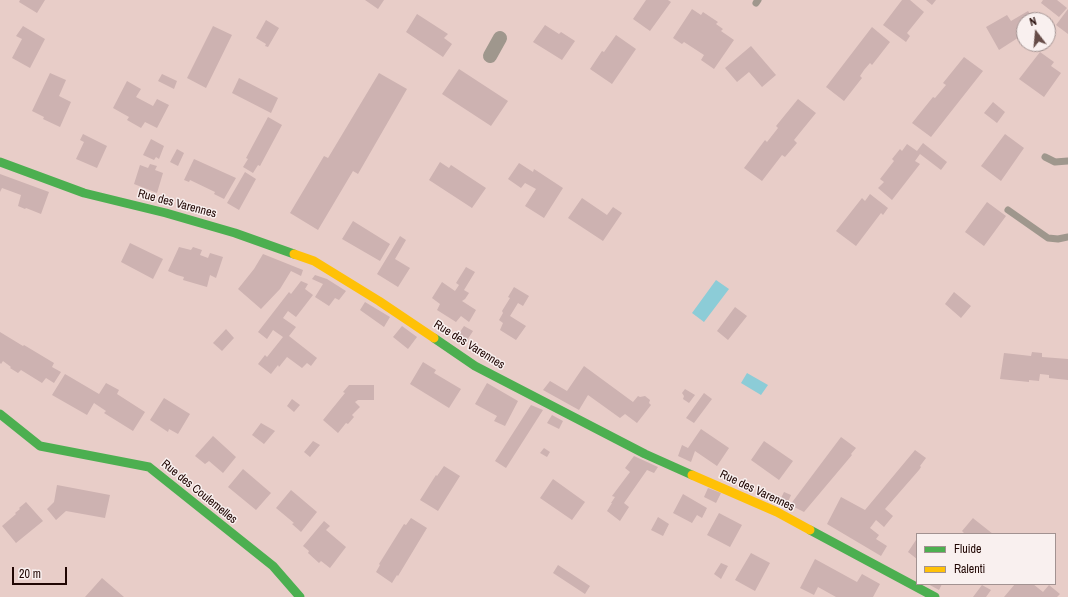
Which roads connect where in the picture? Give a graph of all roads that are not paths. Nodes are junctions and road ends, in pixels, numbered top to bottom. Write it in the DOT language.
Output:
graph roads {
  1 [pos="500,38"];
  2 [pos="490,56"];
  3 [pos="1045,157"];
  4 [pos="1068,161"];
  5 [pos="0,162"];
  6 [pos="1008,210"];
  7 [pos="1068,237"];
  8 [pos="0,414"];
  9 [pos="300,597"];
  10 [pos="935,597"];
  1 -- 2 [label="street"];
  3 -- 4 [label="lane"];
  5 -- 10 [label="street, Rue des Varennes"];
  6 -- 7 [label="lane"];
  8 -- 9 [label="street, Rue des Coulemelles"];
}
